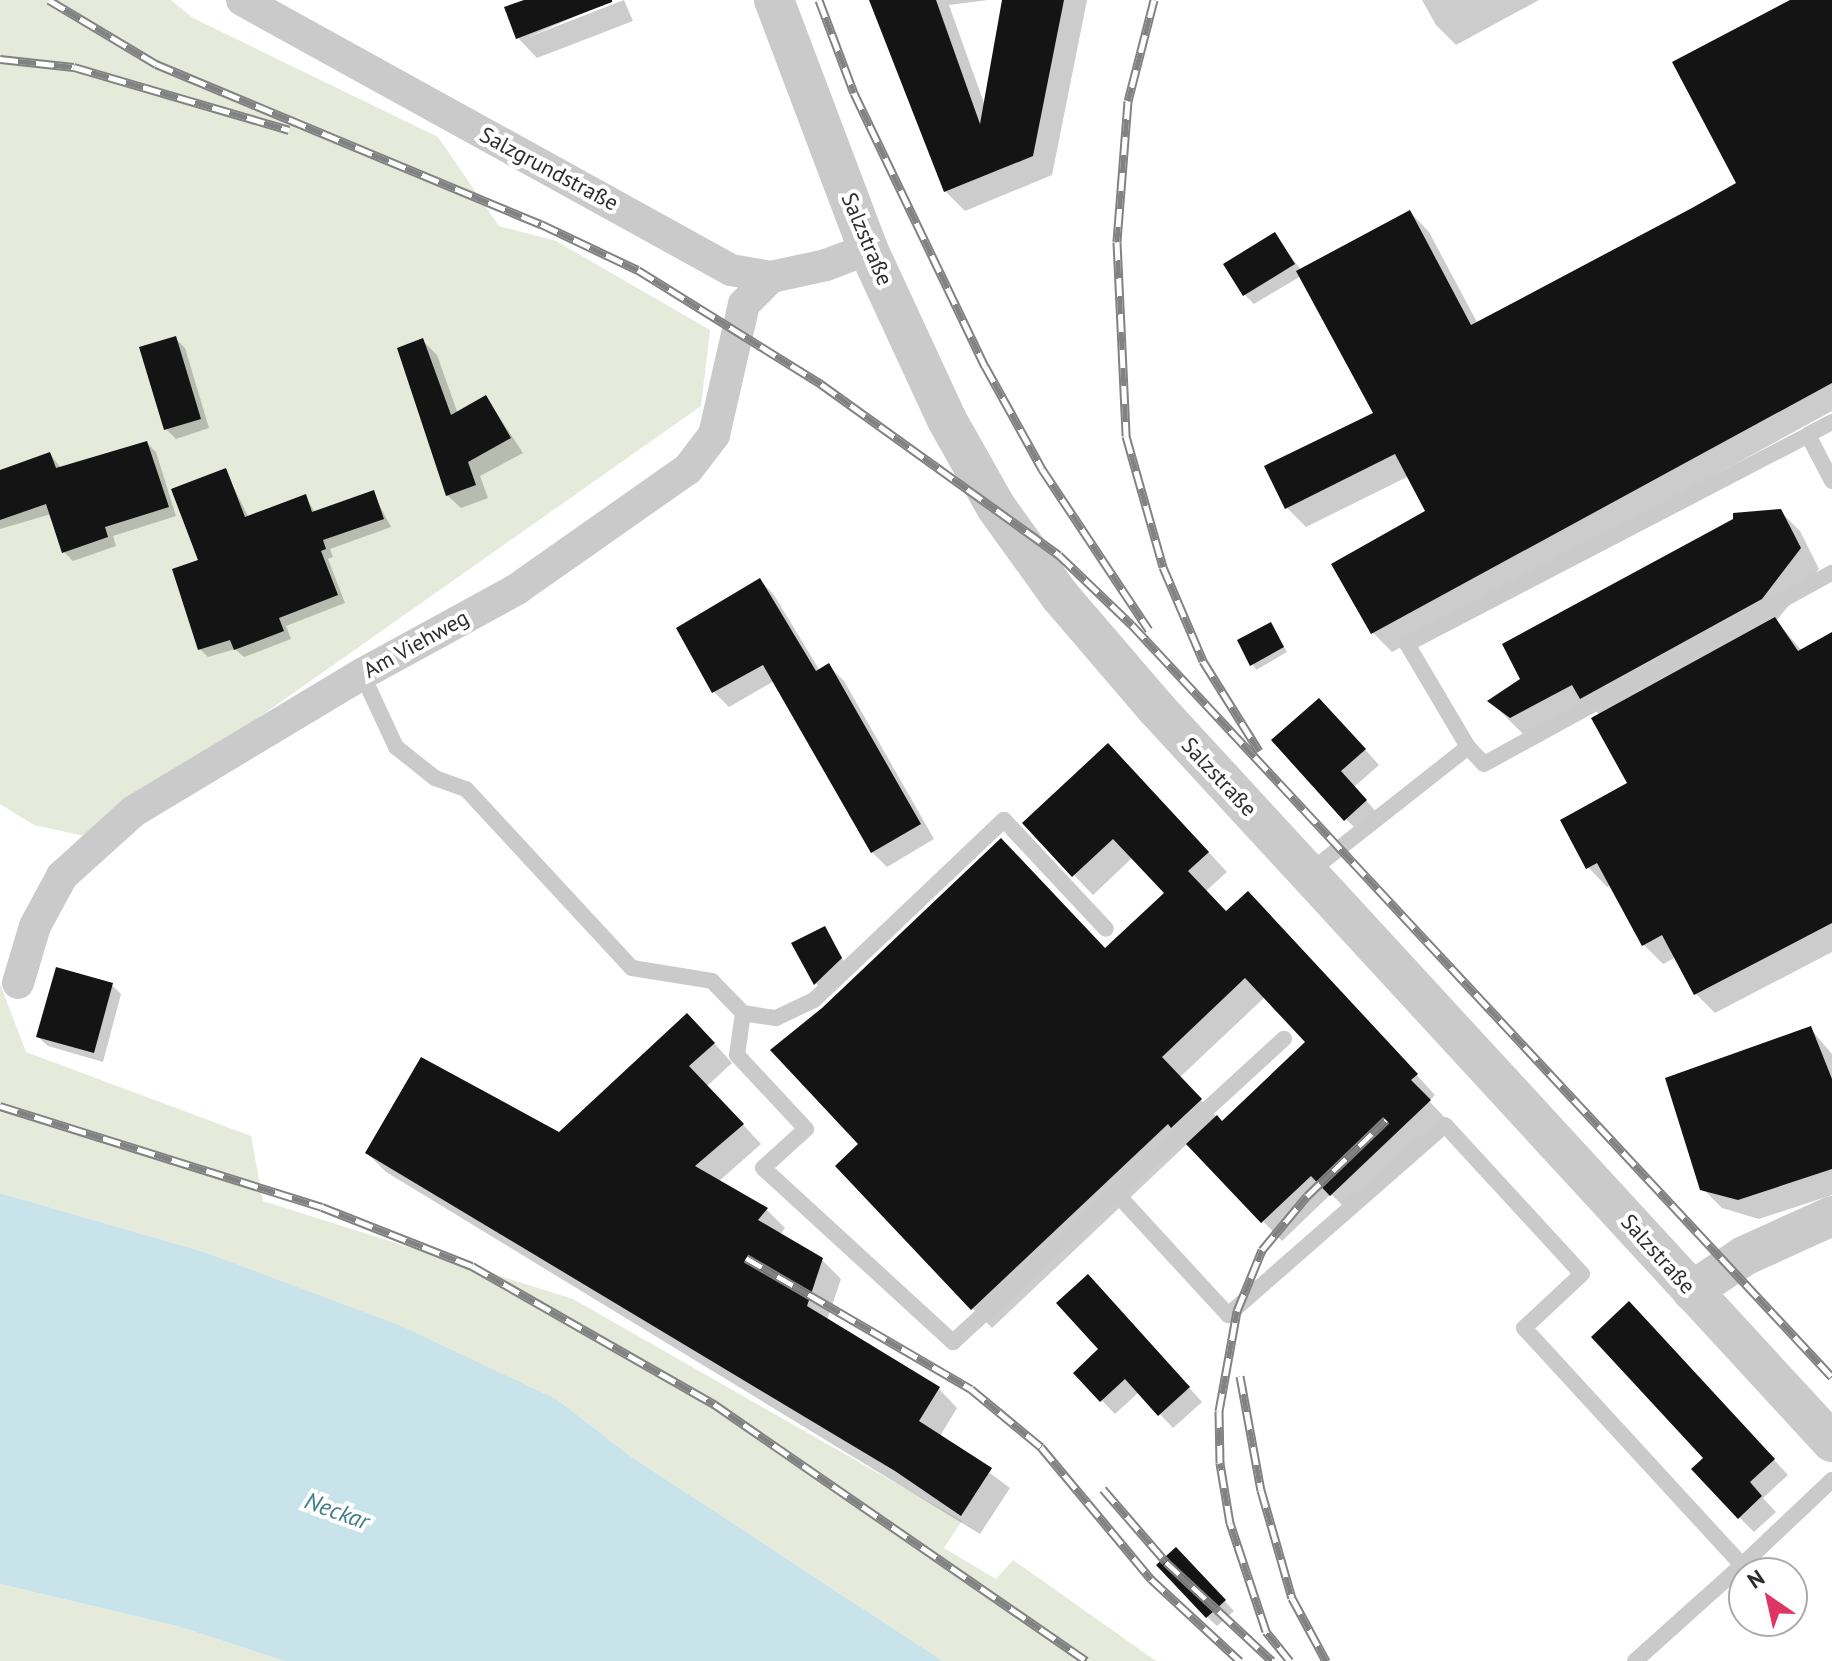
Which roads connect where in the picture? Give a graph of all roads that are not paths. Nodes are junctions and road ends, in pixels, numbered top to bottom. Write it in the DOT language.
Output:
graph roads {
  1 [pos="242,0"];
  2 [pos="774,0"];
  3 [pos="868,249"];
  4 [pos="771,277"];
  5 [pos="1832,422"];
  6 [pos="1808,435"];
  7 [pos="1832,481"];
  8 [pos="1832,573"];
  9 [pos="362,674"];
  10 [pos="1468,747"];
  11 [pos="1308,873"];
  12 [pos="1106,929"];
  13 [pos="18,983"];
  14 [pos="743,1013"];
  15 [pos="1284,1039"];
  16 [pos="1116,1193"];
  17 [pos="1832,1216"];
  18 [pos="1692,1291"];
  19 [pos="1832,1442"];
  20 [pos="1832,1480"];
  21 [pos="1735,1557"];
  22 [pos="1750,1557"];
  23 [pos="1728,1578"];
  24 [pos="1635,1661"];
  1 -- 4 [label="street, Salzgrundstraße"];
  2 -- 3 [label="street, Salzstraße"];
  3 -- 4 [label="street, Salzgrundstraße"];
  3 -- 11 [label="street, Salzstraße"];
  4 -- 9 [label="street, Am Viehweg"];
  5 -- 6 [label="lane"];
  6 -- 7 [label="lane"];
  6 -- 10 [label="lane"];
  8 -- 10 [label="lane"];
  9 -- 13 [label="street, Am Viehweg"];
  9 -- 14 [label="lane"];
  10 -- 11 [label="lane"];
  11 -- 18 [label="street, Salzstraße"];
  12 -- 14 [label="lane"];
  14 -- 16 [label="lane"];
  15 -- 16 [label="lane"];
  16 -- 21 [label="lane"];
  17 -- 18 [label="street"];
  18 -- 19 [label="street, Salzstraße"];
  20 -- 22 [label="lane"];
  23 -- 24 [label="lane"];
}
